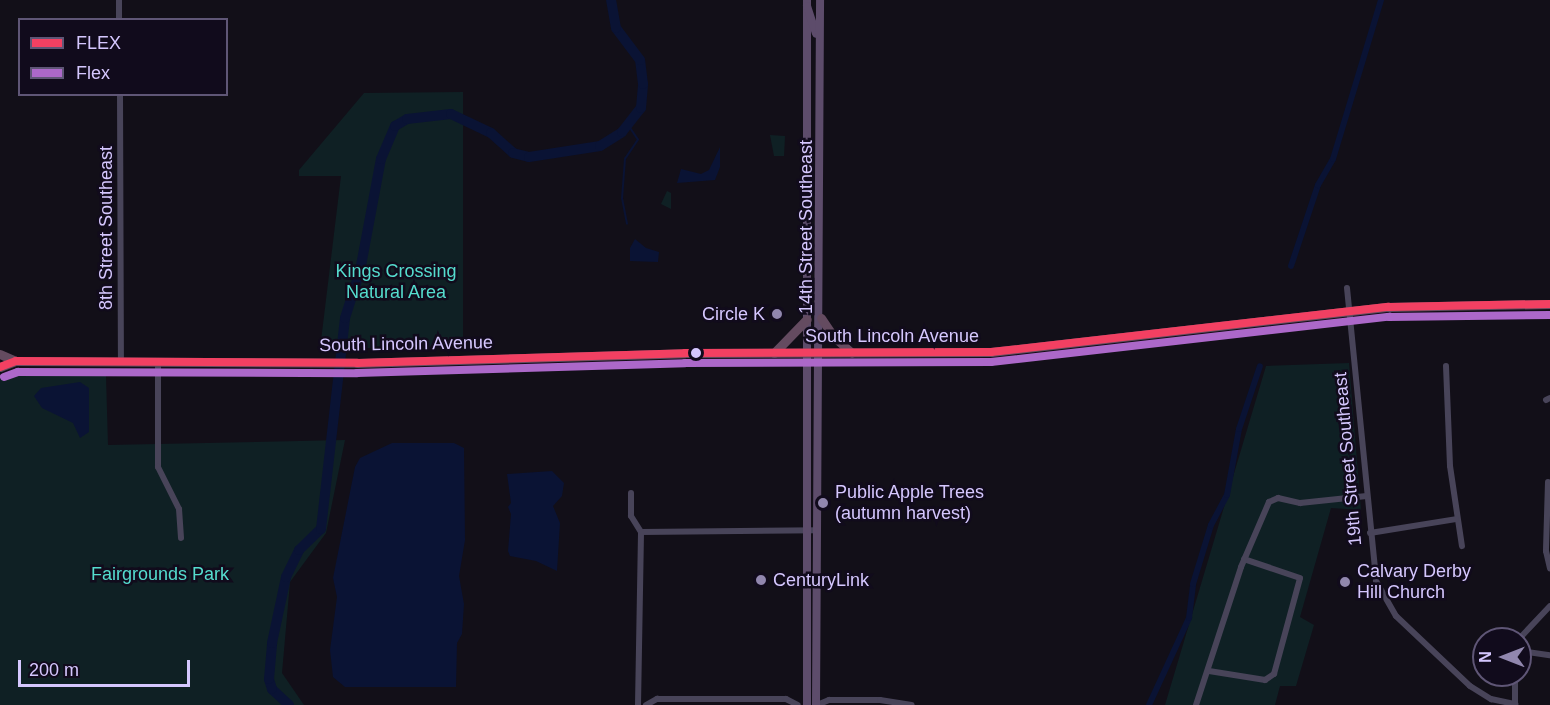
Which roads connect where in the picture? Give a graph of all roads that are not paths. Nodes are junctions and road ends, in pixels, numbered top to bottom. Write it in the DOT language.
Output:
graph roads {
  1 [pos="119,0"];
  2 [pos="819,1"];
  3 [pos="807,3"];
  4 [pos="119,18"];
  5 [pos="820,82"];
  6 [pos="120,96"];
  7 [pos="1347,288"];
  8 [pos="1550,304"];
  9 [pos="1349,311"];
  10 [pos="821,318"];
  11 [pos="807,320"];
  12 [pos="808,353"];
  13 [pos="820,353"];
  14 [pos="852,353"];
  15 [pos="0,354"];
  16 [pos="774,354"];
  17 [pos="16,362"];
  18 [pos="121,362"];
  19 [pos="158,362"];
  20 [pos="1446,366"];
  21 [pos="0,367"];
  22 [pos="1548,482"];
  23 [pos="631,493"];
  24 [pos="1367,496"];
  25 [pos="1456,519"];
  26 [pos="818,530"];
  27 [pos="807,531"];
  28 [pos="641,532"];
  29 [pos="1370,533"];
  30 [pos="181,538"];
  31 [pos="1462,546"];
  32 [pos="1244,559"];
  33 [pos="1550,568"];
  34 [pos="1550,606"];
  35 [pos="1530,627"];
  36 [pos="1532,653"];
  37 [pos="1550,655"];
  38 [pos="1209,671"];
  39 [pos="1515,687"];
  40 [pos="638,705"];
  41 [pos="646,705"];
  42 [pos="798,705"];
  43 [pos="807,705"];
  44 [pos="817,705"];
  45 [pos="912,705"];
  46 [pos="1196,705"];
  47 [pos="1515,705"];
  1 -- 4 [label="street"];
  2 -- 5 [label="main road, 14th Street Southeast"];
  3 -- 5 [label="main road"];
  3 -- 11 [label="main road, 14th Street Southeast"];
  5 -- 10 [label="main road, 14th Street Southeast"];
  6 -- 18 [label="street, 8th Street Southeast"];
  7 -- 9 [label="street, 19th Street Southeast"];
  8 -- 9 [label="highway, South Lincoln Avenue"];
  9 -- 14 [label="highway, South Lincoln Avenue"];
  9 -- 24 [label="street, 19th Street Southeast"];
  10 -- 13 [label="main road, 14th Street Southeast"];
  10 -- 14 [label="highway"];
  11 -- 12 [label="main road, 14th Street Southeast"];
  11 -- 16 [label="highway"];
  12 -- 13 [label="highway, South Lincoln Avenue"];
  12 -- 16 [label="highway, South Lincoln Avenue"];
  12 -- 27 [label="main road, 14th Street Southeast"];
  13 -- 14 [label="highway, South Lincoln Avenue"];
  13 -- 26 [label="main road, 14th Street Southeast"];
  15 -- 17 [label="highway, South Lincoln Avenue"];
  16 -- 19 [label="highway, South Lincoln Avenue"];
  17 -- 18 [label="highway, South Lincoln Avenue"];
  17 -- 21 [label="highway, South Lincoln Avenue"];
  18 -- 19 [label="highway, South Lincoln Avenue"];
  19 -- 30 [label="street"];
  20 -- 25 [label="street"];
  22 -- 33 [label="street"];
  23 -- 28 [label="street"];
  24 -- 29 [label="street, 19th Street Southeast"];
  24 -- 32 [label="street"];
  25 -- 29 [label="street"];
  25 -- 31 [label="street"];
  26 -- 27 [label="street"];
  26 -- 44 [label="main road, 14th Street Southeast"];
  27 -- 28 [label="street"];
  27 -- 43 [label="main road, 14th Street Southeast"];
  28 -- 40 [label="street"];
  29 -- 47 [label="street, 19th Street Southeast"];
  32 -- 38 [label="street"];
  32 -- 38 [label="street"];
  34 -- 35 [label="street"];
  36 -- 37 [label="street"];
  38 -- 46 [label="street"];
  39 -- 47 [label="street"];
  41 -- 42 [label="street"];
  44 -- 45 [label="street"];
}
